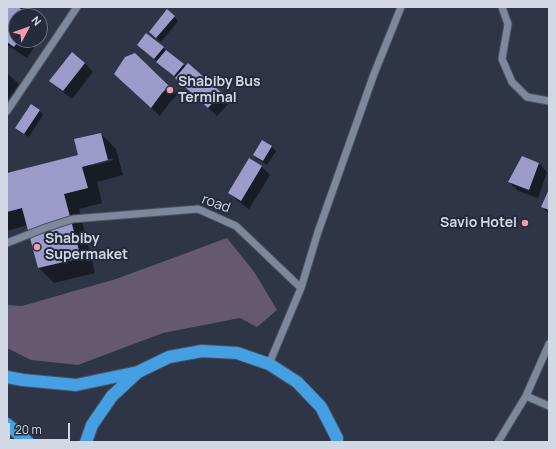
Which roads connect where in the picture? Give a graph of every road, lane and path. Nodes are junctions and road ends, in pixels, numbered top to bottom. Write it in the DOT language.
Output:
graph roads {
  1 [pos="78,7"];
  2 [pos="401,7"];
  3 [pos="502,7"];
  4 [pos="549,101"];
  5 [pos="7,111"];
  6 [pos="7,243"];
  7 [pos="301,288"];
  8 [pos="549,344"];
  9 [pos="269,364"];
  10 [pos="138,372"];
  11 [pos="7,377"];
  12 [pos="526,396"];
  13 [pos="549,406"];
  14 [pos="7,424"];
  15 [pos="338,441"];
  16 [pos="28,442"];
  17 [pos="86,442"];
  18 [pos="498,442"];
  1 -- 5 [label="street"];
  2 -- 7 [label="street"];
  3 -- 4 [label="street"];
  6 -- 7 [label="street, road"];
  7 -- 9 [label="street"];
  8 -- 12 [label="street"];
  9 -- 10 [label="highway"];
  9 -- 15 [label="highway"];
  10 -- 11 [label="highway"];
  10 -- 17 [label="highway"];
  12 -- 13 [label="street"];
  12 -- 18 [label="street"];
  14 -- 16 [label="highway"];
}
